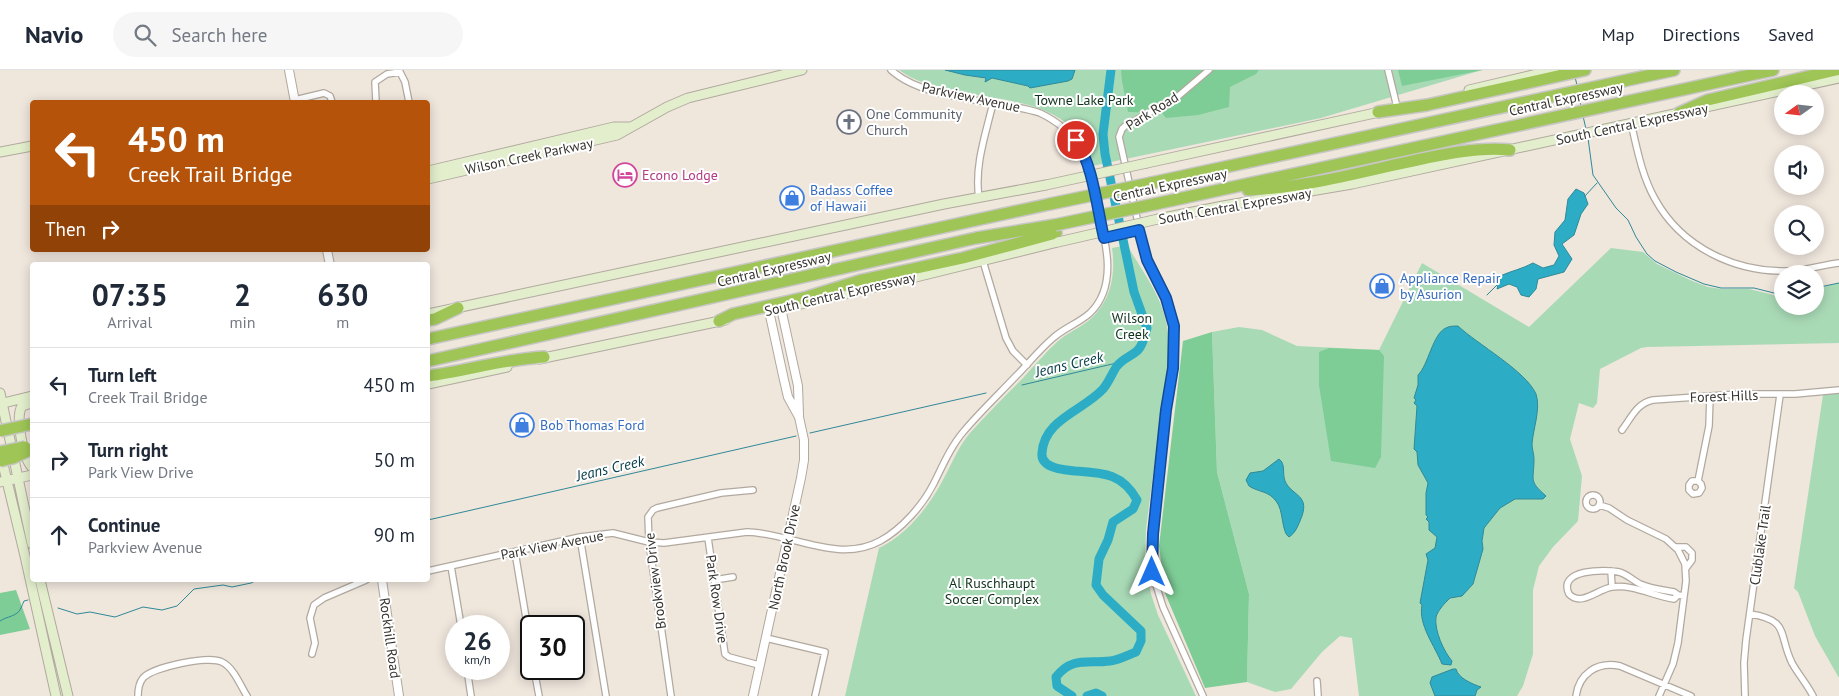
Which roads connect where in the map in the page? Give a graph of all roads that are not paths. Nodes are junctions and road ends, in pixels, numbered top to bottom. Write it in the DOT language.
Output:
graph roads {
  1 [pos="289,70"];
  2 [pos="802,70"];
  3 [pos="891,70"];
  4 [pos="1209,70"];
  5 [pos="1388,70"];
  6 [pos="1585,70"];
  7 [pos="1674,70"];
  8 [pos="1773,70"];
  9 [pos="1836,70"];
  10 [pos="1559,72"];
  11 [pos="1839,78"];
  12 [pos="295,100"];
  13 [pos="299,100"];
  14 [pos="331,100"];
  15 [pos="376,100"];
  16 [pos="409,100"];
  17 [pos="993,103"];
  18 [pos="1397,107"];
  19 [pos="1378,112"];
  20 [pos="1678,113"];
  21 [pos="1631,123"];
  22 [pos="629,128"];
  23 [pos="30,146"];
  24 [pos="1510,150"];
  25 [pos="0,152"];
  26 [pos="430,171"];
  27 [pos="430,178"];
  28 [pos="1221,190"];
  29 [pos="979,198"];
  30 [pos="1139,230"];
  31 [pos="1056,233"];
  32 [pos="1104,238"];
  33 [pos="982,261"];
  34 [pos="1839,263"];
  35 [pos="458,308"];
  36 [pos="781,308"];
  37 [pos="769,311"];
  38 [pos="430,314"];
  39 [pos="430,320"];
  40 [pos="719,322"];
  41 [pos="430,338"];
  42 [pos="544,357"];
  43 [pos="430,361"];
  44 [pos="792,362"];
  45 [pos="1027,365"];
  46 [pos="780,366"];
  47 [pos="430,376"];
  48 [pos="430,384"];
  49 [pos="1839,390"];
  50 [pos="0,393"];
  51 [pos="1780,395"];
  52 [pos="30,396"];
  53 [pos="1710,396"];
  54 [pos="1,403"];
  55 [pos="30,404"];
  56 [pos="799,417"];
  57 [pos="30,424"];
  58 [pos="1622,430"];
  59 [pos="0,431"];
  60 [pos="30,448"];
  61 [pos="30,449"];
  62 [pos="0,453"];
  63 [pos="0,461"];
  64 [pos="30,464"];
  65 [pos="30,475"];
  66 [pos="18,478"];
  67 [pos="1698,481"];
  68 [pos="3,482"];
  69 [pos="753,490"];
  70 [pos="1599,505"];
  71 [pos="30,535"];
  72 [pos="580,537"];
  73 [pos="708,538"];
  74 [pos="788,538"];
  75 [pos="648,542"];
  76 [pos="1676,547"];
  77 [pos="515,552"];
  78 [pos="451,566"];
  79 [pos="1686,568"];
  80 [pos="430,571"];
  81 [pos="1611,571"];
  82 [pos="733,577"];
  83 [pos="30,579"];
  84 [pos="714,580"];
  85 [pos="31,582"];
  86 [pos="40,582"];
  87 [pos="361,582"];
  88 [pos="382,582"];
  89 [pos="1612,587"];
  90 [pos="1681,596"];
  91 [pos="1750,614"];
  92 [pos="458,615"];
  93 [pos="526,615"];
  94 [pos="766,638"];
  95 [pos="312,654"];
  96 [pos="759,665"];
  97 [pos="469,680"];
  98 [pos="536,680"];
  99 [pos="1317,681"];
  100 [pos="1664,684"];
  101 [pos="56,696"];
  102 [pos="68,696"];
  103 [pos="138,696"];
  104 [pos="247,696"];
  105 [pos="398,696"];
  106 [pos="471,696"];
  107 [pos="539,696"];
  108 [pos="606,696"];
  109 [pos="671,696"];
  110 [pos="752,696"];
  111 [pos="816,696"];
  112 [pos="1203,696"];
  113 [pos="1318,696"];
  114 [pos="1576,696"];
  115 [pos="1659,696"];
  116 [pos="1691,696"];
  117 [pos="1745,696"];
  118 [pos="1813,696"];
  1 -- 12 [label="street"];
  2 -- 22 [label="main road, Wilson Creek Parkway"];
  3 -- 17 [label="street, Parkview Avenue"];
  4 -- 30 [label="street, Park Road"];
  5 -- 18 [label="street"];
  6 -- 10 [label="highway"];
  7 -- 41 [label="highway, Central Expressway, bridge"];
  8 -- 28 [label="highway, Central Expressway"];
  9 -- 20 [label="highway"];
  10 -- 18 [label="main road"];
  10 -- 19 [label="highway"];
  11 -- 20 [label="main road, South Central Expressway"];
  13 -- 14 [label="street"];
  15 -- 16 [label="street"];
  17 -- 29 [label="street"];
  17 -- 32 [label="street, Parkview Avenue"];
  18 -- 19 [label="main road"];
  19 -- 29 [label="main road, bridge"];
  20 -- 21 [label="main road, South Central Expressway"];
  21 -- 24 [label="main road, South Central Expressway"];
  21 -- 34 [label="street"];
  22 -- 26 [label="main road, Wilson Creek Parkway"];
  22 -- 27 [label="main road, Wilson Creek Parkway"];
  23 -- 25 [label="main road"];
  24 -- 28 [label="highway"];
  24 -- 31 [label="main road, South Central Expressway, bridge"];
  28 -- 31 [label="highway, Central Expressway, bridge"];
  29 -- 35 [label="main road"];
  30 -- 32 [label="street"];
  30 -- 112 [label="street"];
  31 -- 33 [label="main road, South Central Expressway"];
  31 -- 40 [label="highway"];
  31 -- 43 [label="highway, Central Expressway"];
  32 -- 45 [label="street, Park View Avenue"];
  33 -- 36 [label="main road, South Central Expressway"];
  33 -- 45 [label="street"];
  35 -- 38 [label="main road"];
  35 -- 39 [label="highway"];
  36 -- 37 [label="main road, South Central Expressway"];
  36 -- 44 [label="street, North Brook Drive"];
  37 -- 40 [label="main road, South Central Expressway"];
  37 -- 46 [label="street, North Brook Drive"];
  40 -- 42 [label="main road, South Central Expressway"];
  42 -- 47 [label="highway"];
  42 -- 48 [label="main road, South Central Expressway"];
  44 -- 46 [label="street"];
  44 -- 56 [label="street, North Brook Drive"];
  45 -- 74 [label="street, Park View Avenue"];
  46 -- 56 [label="street, North Brook Drive"];
  49 -- 51 [label="street, Forest Hills"];
  50 -- 54 [label="main road"];
  51 -- 53 [label="street, Forest Hills"];
  51 -- 91 [label="street, Clublake Trail"];
  52 -- 54 [label="main road"];
  53 -- 58 [label="street, Forest Hills"];
  53 -- 67 [label="street"];
  54 -- 66 [label="main road"];
  55 -- 64 [label="main road"];
  56 -- 74 [label="street, North Brook Drive"];
  57 -- 59 [label="highway, bridge"];
  60 -- 62 [label="highway, bridge"];
  61 -- 63 [label="highway, bridge"];
  62 -- 68 [label="main road"];
  65 -- 66 [label="main road"];
  66 -- 68 [label="main road"];
  66 -- 71 [label="main road"];
  68 -- 83 [label="main road"];
  69 -- 75 [label="street, Brookview Drive"];
  70 -- 76 [label="street"];
  72 -- 75 [label="street, Park View Avenue"];
  72 -- 77 [label="street, Park View Avenue"];
  72 -- 108 [label="street"];
  73 -- 74 [label="street, Park View Avenue"];
  73 -- 75 [label="street, Park View Avenue"];
  73 -- 84 [label="street, Park Row Drive"];
  74 -- 94 [label="street, North Brook Drive"];
  75 -- 109 [label="street, Brookview Drive"];
  76 -- 79 [label="street"];
  76 -- 79 [label="street"];
  77 -- 78 [label="street, Park View Avenue"];
  77 -- 93 [label="street"];
  78 -- 80 [label="street, Park View Avenue"];
  78 -- 92 [label="street"];
  79 -- 90 [label="street"];
  81 -- 89 [label="street"];
  81 -- 89 [label="street"];
  81 -- 90 [label="street"];
  82 -- 84 [label="street"];
  84 -- 96 [label="street, Park Row Drive"];
  85 -- 101 [label="main road"];
  86 -- 102 [label="main road"];
  87 -- 95 [label="street"];
  88 -- 105 [label="street, Rockhill Road"];
  89 -- 90 [label="street"];
  90 -- 100 [label="street"];
  91 -- 117 [label="street, Clublake Trail"];
  91 -- 118 [label="street"];
  94 -- 96 [label="street, North Brook Drive"];
  94 -- 111 [label="street"];
  96 -- 110 [label="street, North Brook Drive"];
  97 -- 106 [label="street"];
  98 -- 107 [label="street"];
  99 -- 113 [label="street"];
  100 -- 114 [label="street"];
  100 -- 115 [label="street"];
  100 -- 116 [label="street"];
  103 -- 104 [label="street"];
}
